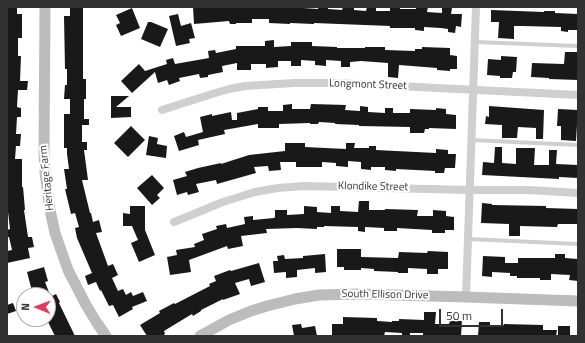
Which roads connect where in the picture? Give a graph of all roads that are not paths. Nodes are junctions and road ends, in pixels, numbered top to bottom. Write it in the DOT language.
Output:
graph roads {
  1 [pos="45,7"];
  2 [pos="476,7"];
  3 [pos="475,42"];
  4 [pos="578,46"];
  5 [pos="473,90"];
  6 [pos="578,94"];
  7 [pos="162,110"];
  8 [pos="471,140"];
  9 [pos="578,145"];
  10 [pos="469,190"];
  11 [pos="578,193"];
  12 [pos="174,222"];
  13 [pos="468,239"];
  14 [pos="578,244"];
  15 [pos="466,296"];
  16 [pos="578,301"];
  17 [pos="106,336"];
  18 [pos="200,336"];
  1 -- 17 [label="street, Heritage Farm"];
  2 -- 3 [label="street"];
  3 -- 4 [label="lane"];
  3 -- 5 [label="street"];
  5 -- 6 [label="street, Longmont Street"];
  5 -- 7 [label="street, Longmont Street"];
  5 -- 8 [label="street"];
  8 -- 9 [label="lane"];
  8 -- 10 [label="street"];
  10 -- 11 [label="street, Klondike Street"];
  10 -- 12 [label="street, Klondike Street"];
  10 -- 13 [label="street"];
  13 -- 14 [label="lane"];
  13 -- 15 [label="street"];
  15 -- 16 [label="street, South Ellison Drive"];
  15 -- 18 [label="street, South Ellison Drive"];
}
